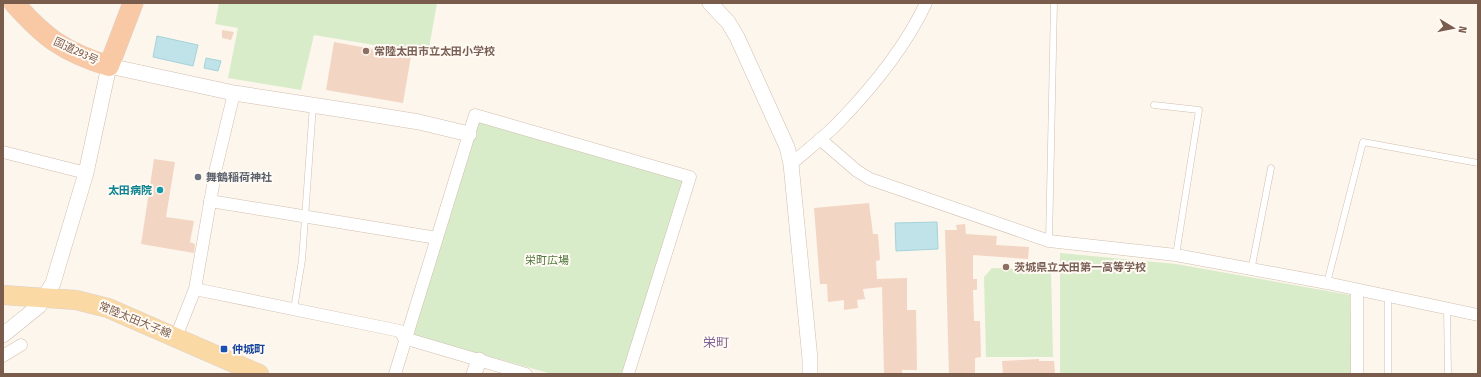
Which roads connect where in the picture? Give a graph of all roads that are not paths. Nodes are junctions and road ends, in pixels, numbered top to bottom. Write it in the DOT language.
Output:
graph roads {
  1 [pos="14,3"];
  2 [pos="133,3"];
  3 [pos="710,3"];
  4 [pos="926,3"];
  5 [pos="1054,3"];
  6 [pos="109,66"];
  7 [pos="234,93"];
  8 [pos="313,105"];
  9 [pos="1154,105"];
  10 [pos="469,134"];
  11 [pos="820,139"];
  12 [pos="3,152"];
  13 [pos="1478,163"];
  14 [pos="792,164"];
  15 [pos="1271,168"];
  16 [pos="86,172"];
  17 [pos="210,201"];
  18 [pos="304,216"];
  19 [pos="437,238"];
  20 [pos="1049,241"];
  21 [pos="1176,255"];
  22 [pos="1251,271"];
  23 [pos="1327,283"];
  24 [pos="195,289"];
  25 [pos="1357,290"];
  26 [pos="3,295"];
  27 [pos="1388,296"];
  28 [pos="46,297"];
  29 [pos="294,309"];
  30 [pos="1447,309"];
  31 [pos="1478,315"];
  32 [pos="3,335"];
  33 [pos="176,337"];
  34 [pos="404,338"];
  35 [pos="21,345"];
  36 [pos="3,356"];
  37 [pos="477,367"];
  38 [pos="259,374"];
  39 [pos="395,374"];
  40 [pos="526,374"];
  41 [pos="628,374"];
  42 [pos="810,374"];
  43 [pos="1357,374"];
  44 [pos="1388,374"];
  45 [pos="1448,374"];
  1 -- 6 [label="highway, 国道293号"];
  2 -- 6 [label="highway, 国道293号"];
  3 -- 14 [label="street"];
  4 -- 11 [label="street"];
  5 -- 20 [label="lane"];
  6 -- 7 [label="street"];
  6 -- 16 [label="street"];
  7 -- 8 [label="street"];
  7 -- 17 [label="street"];
  8 -- 10 [label="street"];
  8 -- 18 [label="lane"];
  9 -- 21 [label="lane"];
  10 -- 19 [label="street"];
  10 -- 41 [label="street"];
  11 -- 14 [label="street"];
  11 -- 20 [label="street"];
  12 -- 16 [label="street"];
  13 -- 23 [label="lane"];
  14 -- 42 [label="street"];
  15 -- 22 [label="lane"];
  16 -- 28 [label="street"];
  17 -- 18 [label="street"];
  17 -- 24 [label="street"];
  18 -- 19 [label="street"];
  18 -- 29 [label="lane"];
  19 -- 34 [label="street"];
  20 -- 21 [label="street"];
  21 -- 22 [label="street"];
  22 -- 23 [label="street"];
  23 -- 25 [label="street"];
  24 -- 29 [label="street"];
  24 -- 33 [label="street"];
  25 -- 27 [label="street"];
  25 -- 43 [label="street"];
  26 -- 28 [label="main road, 常陸太田大子線"];
  27 -- 30 [label="street"];
  27 -- 44 [label="lane"];
  28 -- 32 [label="street"];
  28 -- 33 [label="main road, 常陸太田大子線"];
  29 -- 34 [label="street"];
  30 -- 31 [label="street"];
  30 -- 45 [label="lane"];
  33 -- 38 [label="main road, 常陸太田大子線"];
  34 -- 37 [label="street"];
  34 -- 39 [label="street"];
  35 -- 36 [label="street"];
  37 -- 40 [label="street"];
}
